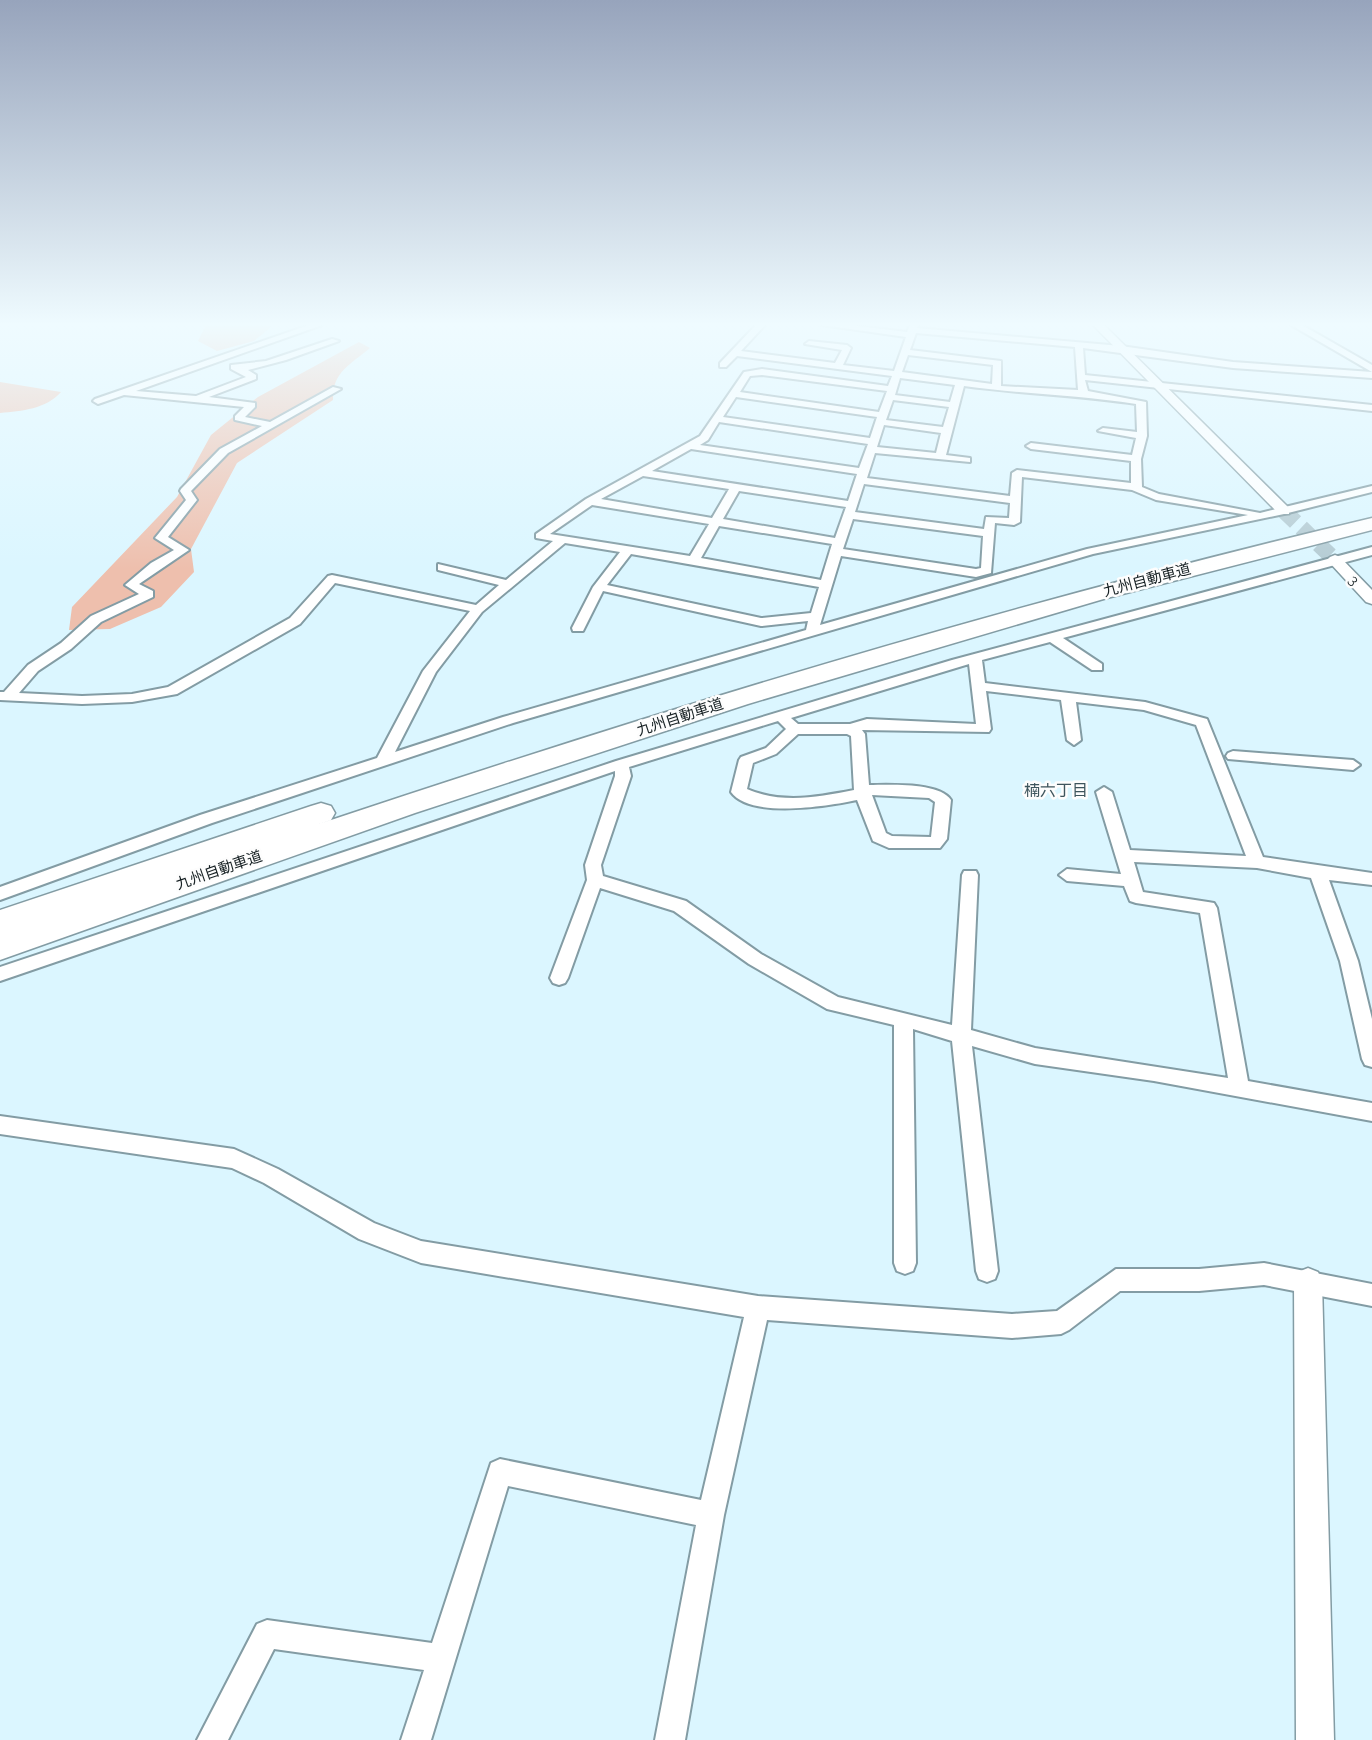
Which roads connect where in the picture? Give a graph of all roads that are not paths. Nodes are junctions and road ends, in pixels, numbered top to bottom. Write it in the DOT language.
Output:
graph roads {
  1 [pos="251,406"];
  2 [pos="305,406"];
  3 [pos="725,406"];
  4 [pos="806,406"];
  5 [pos="886,406"];
  6 [pos="954,406"];
  7 [pos="1141,406"];
  8 [pos="1178,406"];
  9 [pos="1354,406"];
  10 [pos="1372,408"];
  11 [pos="717,419"];
  12 [pos="882,419"];
  13 [pos="271,425"];
  14 [pos="948,431"];
  15 [pos="1103,431"];
  16 [pos="1142,436"];
  17 [pos="689,446"];
  18 [pos="873,446"];
  19 [pos="1031,446"];
  20 [pos="940,458"];
  21 [pos="1136,459"];
  22 [pos="966,460"];
  23 [pos="642,473"];
  24 [pos="861,476"];
  25 [pos="1137,487"];
  26 [pos="735,488"];
  27 [pos="1372,489"];
  28 [pos="1015,500"];
  29 [pos="590,501"];
  30 [pos="851,510"];
  31 [pos="1372,510"];
  32 [pos="1284,511"];
  33 [pos="1261,515"];
  34 [pos="717,522"];
  35 [pos="1372,524"];
  36 [pos="989,533"];
  37 [pos="562,540"];
  38 [pos="838,547"];
  39 [pos="628,549"];
  40 [pos="1372,551"];
  41 [pos="694,560"];
  42 [pos="1335,560"];
  43 [pos="442,567"];
  44 [pos="509,584"];
  45 [pos="826,585"];
  46 [pos="599,587"];
  47 [pos="1372,599"];
  48 [pos="478,609"];
  49 [pos="814,623"];
  50 [pos="578,628"];
  51 [pos="1053,638"];
  52 [pos="975,658"];
  53 [pos="1097,667"];
  54 [pos="979,686"];
  55 [pos="4,696"];
  56 [pos="1068,697"];
  57 [pos="781,716"];
  58 [pos="794,729"];
  59 [pos="850,729"];
  60 [pos="1074,740"];
  61 [pos="1233,756"];
  62 [pos="384,758"];
  63 [pos="621,764"];
  64 [pos="1353,765"];
  65 [pos="1104,792"];
  66 [pos="862,794"];
  67 [pos="1124,856"];
  68 [pos="1257,862"];
  69 [pos="1318,873"];
  70 [pos="970,875"];
  71 [pos="1067,876"];
  72 [pos="1372,879"];
  73 [pos="595,880"];
  74 [pos="1132,881"];
  75 [pos="0,894"];
  76 [pos="0,922"];
  77 [pos="0,947"];
  78 [pos="0,974"];
  79 [pos="560,978"];
  80 [pos="903,1019"];
  81 [pos="961,1037"];
  82 [pos="1372,1059"];
  83 [pos="1240,1089"];
  84 [pos="1372,1112"];
  85 [pos="0,1125"];
  86 [pos="905,1263"];
  87 [pos="987,1271"];
  88 [pos="1308,1282"];
  89 [pos="1372,1295"];
  90 [pos="758,1308"];
  91 [pos="711,1515"];
  92 [pos="443,1659"];
  93 [pos="212,1740"];
  94 [pos="416,1740"];
  95 [pos="670,1740"];
  96 [pos="1315,1740"];
  1 -- 13 [label="street"];
  2 -- 13 [label="street"];
  3 -- 11 [label="street"];
  4 -- 12 [label="street"];
  5 -- 12 [label="street"];
  6 -- 14 [label="street"];
  7 -- 16 [label="street"];
  8 -- 32 [label="street"];
  9 -- 10 [label="street"];
  11 -- 17 [label="street"];
  11 -- 18 [label="street"];
  12 -- 14 [label="street"];
  12 -- 18 [label="street"];
  13 -- 55 [label="street"];
  14 -- 20 [label="street"];
  15 -- 16 [label="street"];
  16 -- 21 [label="street"];
  17 -- 23 [label="street"];
  17 -- 24 [label="street"];
  18 -- 20 [label="street"];
  18 -- 24 [label="street"];
  19 -- 21 [label="street"];
  20 -- 22 [label="street"];
  21 -- 25 [label="street"];
  23 -- 26 [label="street"];
  23 -- 29 [label="street"];
  24 -- 28 [label="street"];
  24 -- 30 [label="street"];
  25 -- 28 [label="street"];
  25 -- 33 [label="street"];
  26 -- 30 [label="street"];
  26 -- 34 [label="street"];
  27 -- 32 [label="street"];
  28 -- 36 [label="street"];
  29 -- 34 [label="street"];
  29 -- 37 [label="street"];
  30 -- 36 [label="street"];
  30 -- 38 [label="street"];
  31 -- 76 [label="highway, 九州自動車道"];
  32 -- 33 [label="street"];
  33 -- 49 [label="street"];
  34 -- 38 [label="street"];
  34 -- 41 [label="street"];
  35 -- 77 [label="highway, 九州自動車道"];
  36 -- 38 [label="street"];
  37 -- 39 [label="street"];
  37 -- 44 [label="street"];
  38 -- 45 [label="street"];
  39 -- 41 [label="street"];
  39 -- 46 [label="street"];
  40 -- 42 [label="street"];
  41 -- 45 [label="street"];
  42 -- 47 [label="street, 3"];
  42 -- 51 [label="street"];
  43 -- 44 [label="street"];
  44 -- 48 [label="street"];
  45 -- 49 [label="street"];
  46 -- 49 [label="street"];
  46 -- 50 [label="street"];
  48 -- 55 [label="street"];
  48 -- 62 [label="street"];
  49 -- 62 [label="street"];
  51 -- 52 [label="street"];
  51 -- 53 [label="street"];
  52 -- 54 [label="street"];
  52 -- 57 [label="street"];
  54 -- 56 [label="street"];
  54 -- 59 [label="street"];
  56 -- 60 [label="street"];
  56 -- 68 [label="street"];
  57 -- 58 [label="street"];
  57 -- 63 [label="street"];
  58 -- 59 [label="street"];
  58 -- 66 [label="street"];
  59 -- 66 [label="street"];
  61 -- 64 [label="street"];
  62 -- 75 [label="street"];
  63 -- 73 [label="street"];
  63 -- 78 [label="street"];
  65 -- 67 [label="street"];
  66 -- 66 [label="street"];
  67 -- 68 [label="street"];
  67 -- 74 [label="street"];
  68 -- 69 [label="street"];
  69 -- 72 [label="street"];
  69 -- 82 [label="street"];
  70 -- 81 [label="street"];
  71 -- 74 [label="street"];
  73 -- 79 [label="street"];
  73 -- 80 [label="street"];
  74 -- 83 [label="street"];
  80 -- 81 [label="street"];
  80 -- 86 [label="street"];
  81 -- 83 [label="street"];
  81 -- 87 [label="street"];
  83 -- 84 [label="street"];
  85 -- 90 [label="street"];
  88 -- 89 [label="street"];
  88 -- 90 [label="street"];
  88 -- 96 [label="street"];
  90 -- 91 [label="street"];
  91 -- 92 [label="street"];
  91 -- 95 [label="street"];
  92 -- 93 [label="street"];
  92 -- 94 [label="street"];
}
